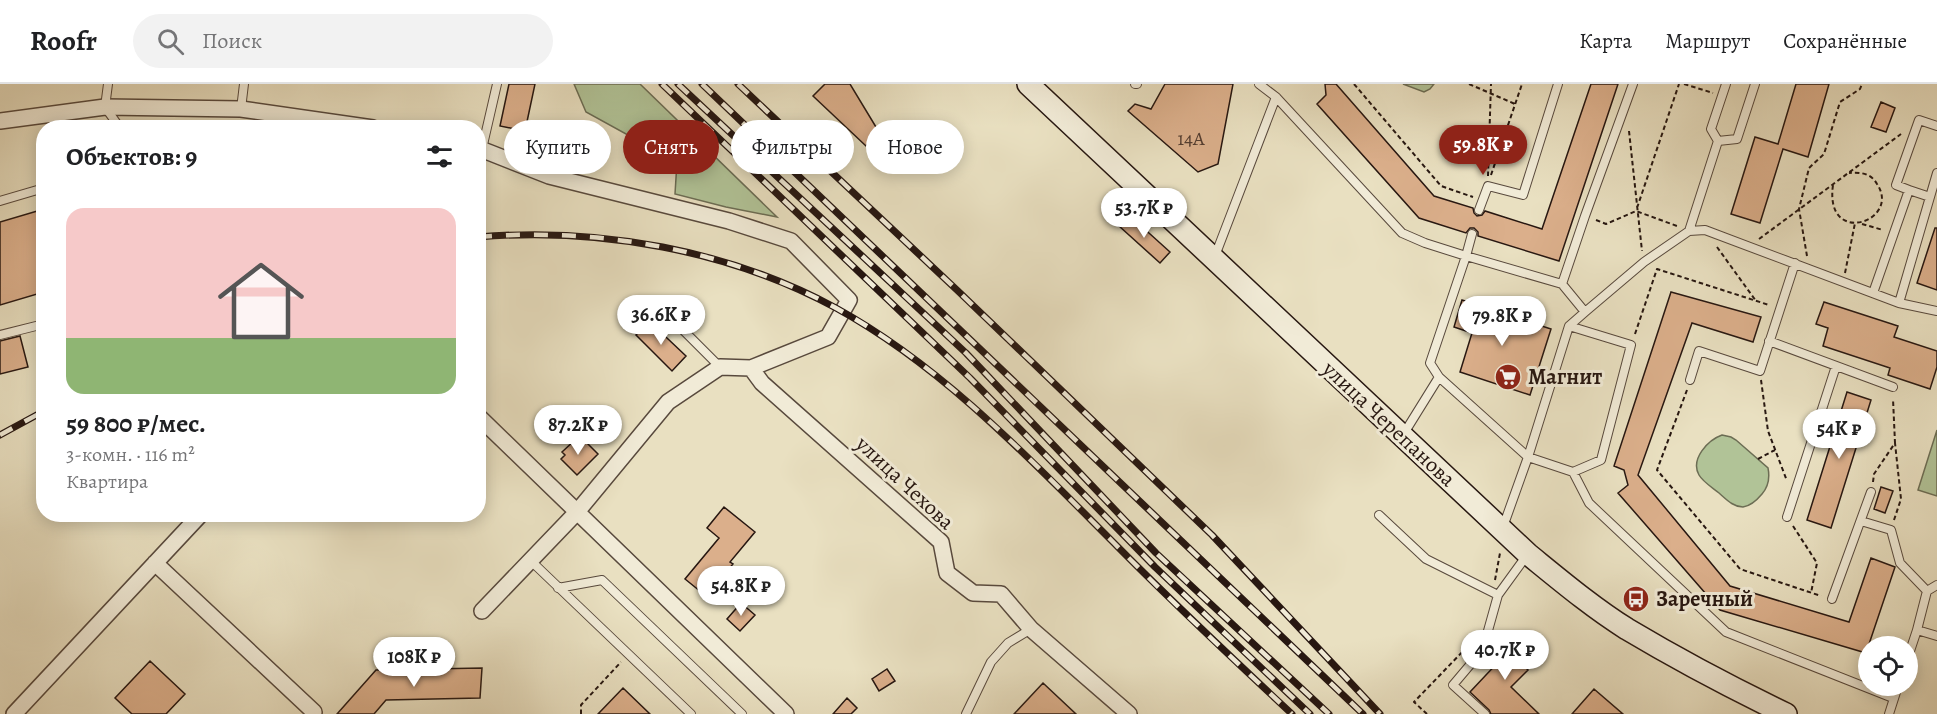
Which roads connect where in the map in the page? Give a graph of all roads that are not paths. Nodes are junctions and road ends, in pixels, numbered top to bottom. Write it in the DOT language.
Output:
graph roads {
  1 [pos="108,84"];
  2 [pos="244,84"];
  3 [pos="497,84"];
  4 [pos="1028,84"];
  5 [pos="1259,84"];
  6 [pos="1558,84"];
  7 [pos="1633,84"];
  8 [pos="1726,84"];
  9 [pos="1755,84"];
  10 [pos="1276,97"];
  11 [pos="105,106"];
  12 [pos="241,110"];
  13 [pos="115,120"];
  14 [pos="314,120"];
  15 [pos="0,121"];
  16 [pos="486,126"];
  17 [pos="1937,126"];
  18 [pos="1718,141"];
  19 [pos="486,151"];
  20 [pos="1937,173"];
  21 [pos="36,190"];
  22 [pos="1909,190"];
  23 [pos="1930,197"];
  24 [pos="0,201"];
  25 [pos="1479,210"];
  26 [pos="1689,231"];
  27 [pos="1472,234"];
  28 [pos="1466,256"];
  29 [pos="1214,259"];
  30 [pos="1795,263"];
  31 [pos="1562,284"];
  32 [pos="1874,293"];
  33 [pos="1899,303"];
  34 [pos="659,306"];
  35 [pos="1937,311"];
  36 [pos="1585,312"];
  37 [pos="36,326"];
  38 [pos="1569,326"];
  39 [pos="0,335"];
  40 [pos="1769,341"];
  41 [pos="1836,366"];
  42 [pos="720,367"];
  43 [pos="751,368"];
  44 [pos="1438,377"];
  45 [pos="1690,381"];
  46 [pos="1893,387"];
  47 [pos="486,424"];
  48 [pos="1402,436"];
  49 [pos="1527,458"];
  50 [pos="1573,472"];
  51 [pos="1871,492"];
  52 [pos="578,512"];
  53 [pos="1378,515"];
  54 [pos="1787,517"];
  55 [pos="1861,521"];
  56 [pos="193,522"];
  57 [pos="1501,540"];
  58 [pos="1528,554"];
  59 [pos="531,561"];
  60 [pos="155,563"];
  61 [pos="1937,585"];
  62 [pos="558,588"];
  63 [pos="1927,591"];
  64 [pos="1496,594"];
  65 [pos="1832,599"];
  66 [pos="483,611"];
  67 [pos="1031,629"];
  68 [pos="1917,630"];
  69 [pos="1915,636"];
  70 [pos="1937,636"];
  71 [pos="1893,698"];
  72 [pos="313,713"];
  73 [pos="14,714"];
  74 [pos="691,714"];
  75 [pos="742,714"];
  76 [pos="786,714"];
  77 [pos="966,714"];
  78 [pos="1129,714"];
  79 [pos="1485,714"];
  80 [pos="1786,714"];
  81 [pos="1889,714"];
  1 -- 11 [label="lane"];
  2 -- 12 [label="lane"];
  3 -- 16 [label="lane"];
  4 -- 29 [label="main road, улица Черепанова"];
  5 -- 10 [label="lane"];
  6 -- 25 [label="lane"];
  7 -- 31 [label="lane"];
  8 -- 18 [label="lane"];
  9 -- 18 [label="lane"];
  10 -- 28 [label="lane"];
  10 -- 29 [label="lane"];
  11 -- 12 [label="street"];
  11 -- 13 [label="lane"];
  11 -- 15 [label="street"];
  12 -- 14 [label="street"];
  17 -- 22 [label="lane"];
  18 -- 26 [label="lane"];
  19 -- 43 [label="street"];
  20 -- 23 [label="lane"];
  21 -- 24 [label="lane"];
  22 -- 23 [label="lane"];
  22 -- 32 [label="lane"];
  23 -- 33 [label="lane"];
  26 -- 30 [label="lane"];
  26 -- 36 [label="lane"];
  27 -- 28 [label="lane"];
  28 -- 31 [label="lane"];
  28 -- 44 [label="lane"];
  29 -- 48 [label="main road, улица Черепанова"];
  30 -- 32 [label="lane"];
  30 -- 40 [label="lane"];
  31 -- 36 [label="lane"];
  32 -- 33 [label="lane"];
  33 -- 35 [label="lane"];
  34 -- 42 [label="lane"];
  36 -- 38 [label="lane"];
  37 -- 39 [label="lane"];
  38 -- 49 [label="lane"];
  38 -- 50 [label="lane"];
  40 -- 41 [label="lane"];
  40 -- 45 [label="lane"];
  41 -- 46 [label="lane"];
  41 -- 54 [label="lane"];
  42 -- 43 [label="street"];
  42 -- 52 [label="street"];
  43 -- 67 [label="street, улица Чехова"];
  44 -- 48 [label="lane"];
  44 -- 49 [label="lane"];
  47 -- 52 [label="street"];
  48 -- 57 [label="main road, улица Черепанова"];
  49 -- 50 [label="lane"];
  49 -- 57 [label="lane"];
  50 -- 71 [label="lane"];
  51 -- 55 [label="lane"];
  52 -- 59 [label="street"];
  52 -- 76 [label="street"];
  53 -- 64 [label="lane"];
  55 -- 63 [label="lane"];
  55 -- 65 [label="lane"];
  56 -- 60 [label="street"];
  57 -- 58 [label="main road, улица Черепанова"];
  58 -- 64 [label="lane"];
  58 -- 80 [label="main road, улица Черепанова"];
  59 -- 62 [label="lane"];
  59 -- 66 [label="street"];
  60 -- 72 [label="street"];
  60 -- 73 [label="street"];
  61 -- 63 [label="lane"];
  62 -- 74 [label="lane"];
  62 -- 75 [label="lane"];
  63 -- 68 [label="lane"];
  64 -- 79 [label="lane"];
  67 -- 77 [label="lane"];
  67 -- 78 [label="street, улица Чехова"];
  68 -- 69 [label="lane"];
  68 -- 70 [label="lane"];
  71 -- 81 [label="lane"];
}
